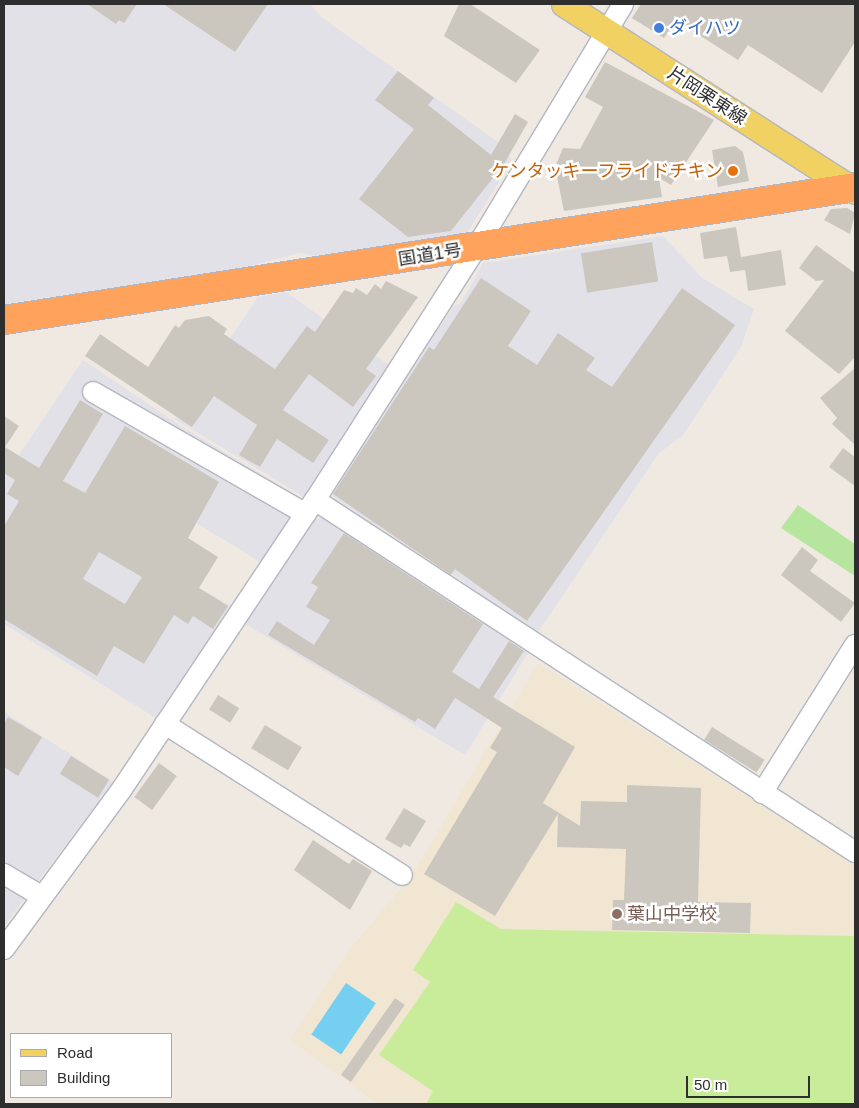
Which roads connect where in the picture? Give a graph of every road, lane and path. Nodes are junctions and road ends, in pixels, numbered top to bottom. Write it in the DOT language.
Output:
graph roads {
  1 [pos="564,4"];
  2 [pos="623,4"];
  3 [pos="605,30"];
  4 [pos="854,189"];
  5 [pos="476,248"];
  6 [pos="4,320"];
  7 [pos="93,392"];
  8 [pos="311,507"];
  9 [pos="855,645"];
  10 [pos="165,724"];
  11 [pos="762,793"];
  12 [pos="855,852"];
  13 [pos="4,874"];
  14 [pos="402,875"];
  15 [pos="41,896"];
  16 [pos="4,949"];
  1 -- 3 [label="main road, 片岡栗東線"];
  2 -- 3 [label="street"];
  3 -- 4 [label="main road, 片岡栗東線"];
  3 -- 5 [label="street"];
  4 -- 5 [label="highway, 国道1号"];
  5 -- 6 [label="highway, 国道1号"];
  5 -- 8 [label="street"];
  7 -- 8 [label="street"];
  8 -- 10 [label="street"];
  8 -- 11 [label="street"];
  9 -- 11 [label="street"];
  10 -- 14 [label="street"];
  10 -- 15 [label="street"];
  11 -- 12 [label="street"];
  13 -- 15 [label="street"];
  15 -- 16 [label="street"];
}
